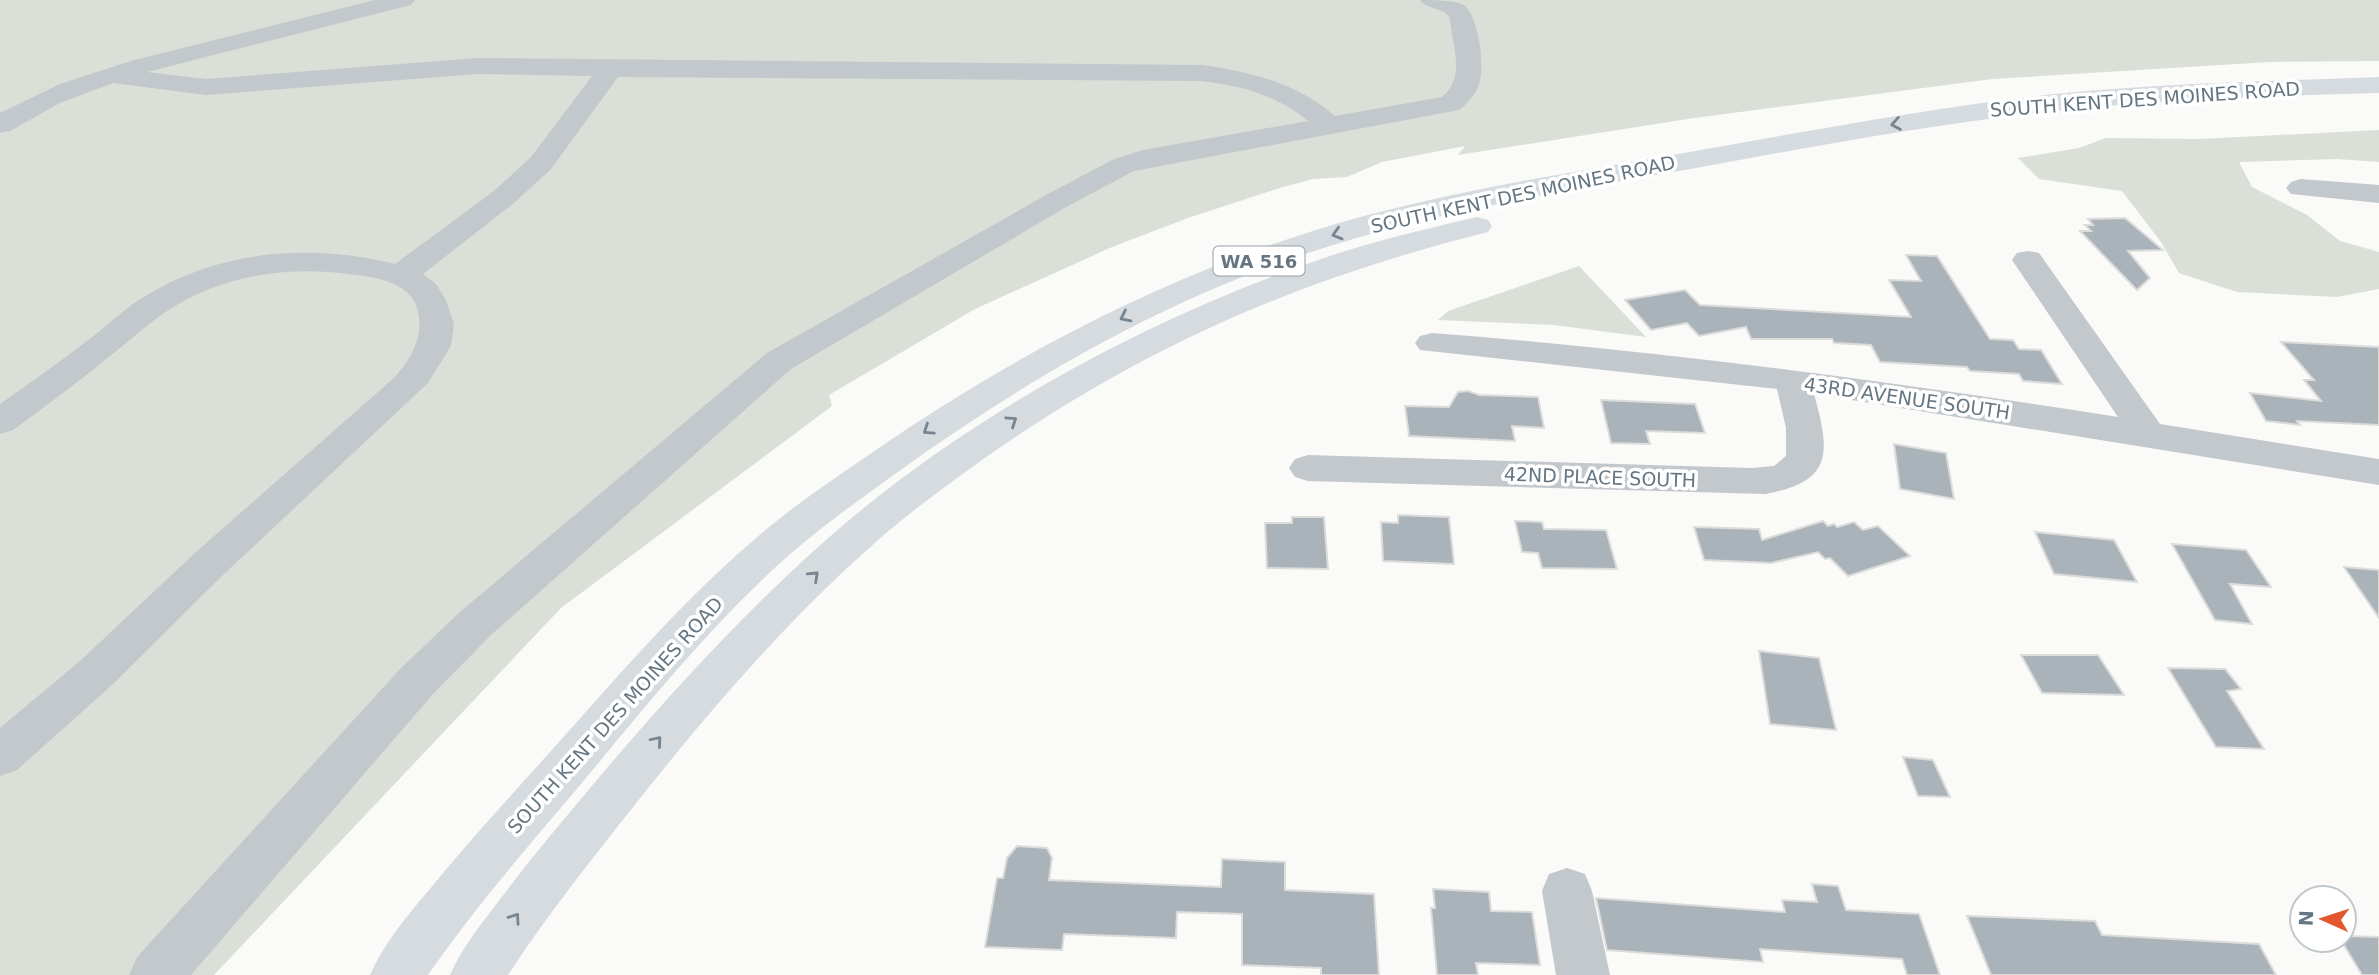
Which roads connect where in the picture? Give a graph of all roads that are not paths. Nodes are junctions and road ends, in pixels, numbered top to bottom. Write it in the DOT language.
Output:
graph roads {
  1 [pos="403,0"];
  2 [pos="1432,0"];
  3 [pos="611,69"];
  4 [pos="111,75"];
  5 [pos="2379,85"];
  6 [pos="2379,103"];
  7 [pos="0,125"];
  8 [pos="1330,126"];
  9 [pos="2301,188"];
  10 [pos="2379,194"];
  11 [pos="2028,260"];
  12 [pos="402,274"];
  13 [pos="1432,343"];
  14 [pos="1793,381"];
  15 [pos="0,422"];
  16 [pos="2149,435"];
  17 [pos="1308,468"];
  18 [pos="2379,472"];
  19 [pos="0,756"];
  20 [pos="1567,891"];
  21 [pos="156,975"];
  22 [pos="397,975"];
  23 [pos="477,975"];
  24 [pos="1583,975"];
  1 -- 4 [label="street"];
  2 -- 8 [label="street"];
  3 -- 4 [label="street"];
  3 -- 8 [label="street"];
  3 -- 12 [label="street"];
  4 -- 7 [label="street"];
  5 -- 22 [label="highway, SOUTH KENT DES MOINES ROAD / WA 516, one-way"];
  23 -- 6 [label="highway, SOUTH KENT DES MOINES ROAD / WA 516, one-way"];
  8 -- 21 [label="street"];
  9 -- 10 [label="street"];
  11 -- 16 [label="street"];
  12 -- 15 [label="street"];
  12 -- 19 [label="street"];
  13 -- 14 [label="street, 43RD AVENUE SOUTH"];
  14 -- 16 [label="street, 43RD AVENUE SOUTH"];
  14 -- 17 [label="street, 42ND PLACE SOUTH"];
  16 -- 18 [label="street, 43RD AVENUE SOUTH"];
  20 -- 24 [label="street"];
}
